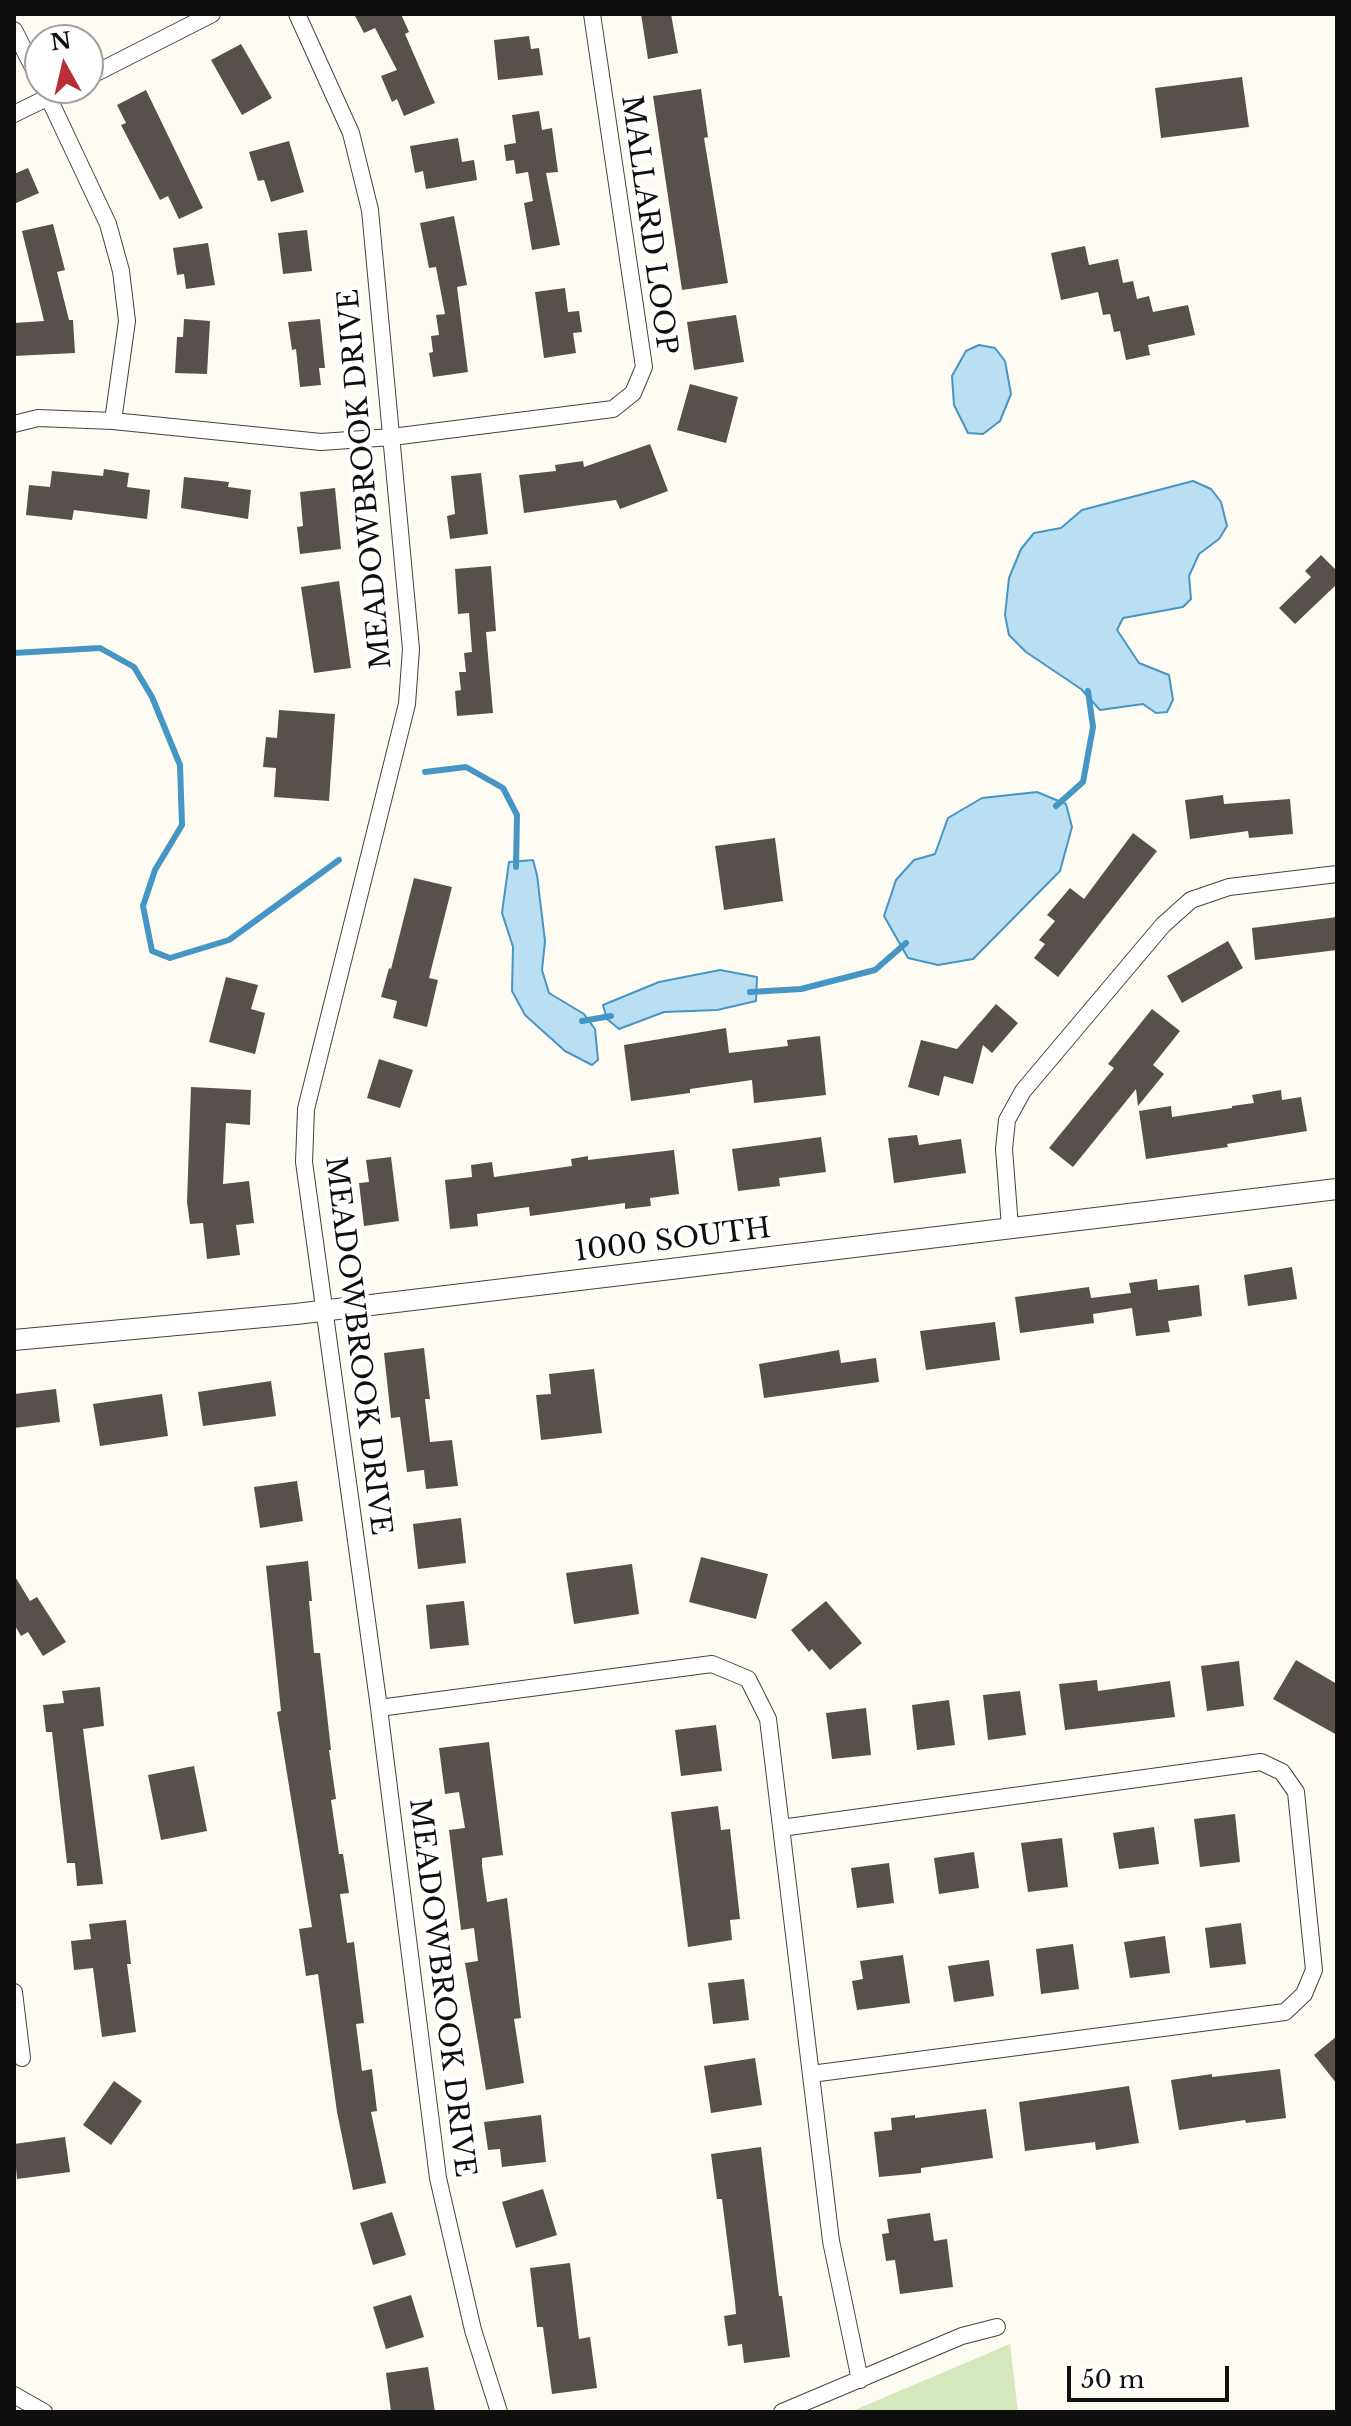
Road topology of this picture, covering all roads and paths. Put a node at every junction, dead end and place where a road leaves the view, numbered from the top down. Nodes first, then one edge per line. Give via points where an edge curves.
1 (212, 14) edge
2 (297, 14) edge
3 (592, 14) edge
4 (14, 30) edge
5 (24, 50) edge
6 (104, 69) edge
7 (51, 104) edge
8 (113, 421) junction
9 (14, 424) edge
10 (392, 437) junction
11 (1337, 874) edge
12 (1337, 1189) edge
13 (1010, 1227) junction
14 (323, 1311) junction
15 (14, 1340) edge
16 (379, 1708) junction
17 (781, 1828) junction
18 (14, 1992) edge
19 (22, 2058) dead end
20 (811, 2074) junction
21 (997, 2327) dead end
22 (860, 2380) junction
23 (14, 2395) edge
24 (44, 2412) edge
25 (499, 2412) edge
26 (782, 2412) edge

1 - 6 street
2 - 10 street, MEADOWBROOK DRIVE via 351,133 370,210
3 - 10 street, MALLARD LOOP via 644,367 633,393 613,409
4 - 5 street
7 - 8 street via 108,224 121,271 127,321
8 - 9 street, MALLARD LOOP via 38,418
8 - 10 street, MALLARD LOOP via 321,442
10 - 14 street, MEADOWBROOK DRIVE via 411,649 407,704 306,1109 304,1162
11 - 13 street via 1229,887 1191,900 1163,925 1023,1091 1007,1120
12 - 13 street, 1000 SOUTH
13 - 14 street, 1000 SOUTH
14 - 15 street, 1000 SOUTH
14 - 16 street, MEADOWBROOK DRIVE
16 - 17 street via 712,1664 748,1679 768,1719
16 - 25 street, MEADOWBROOK DRIVE via 438,2178 473,2330
17 - 20 street
17 - 20 street via 1261,1762 1282,1772 1296,1792 1314,1970 1304,1994 1285,2012
18 - 19 street
20 - 22 street via 831,2241
21 - 22 street via 962,2336
22 - 26 street
23 - 24 street

